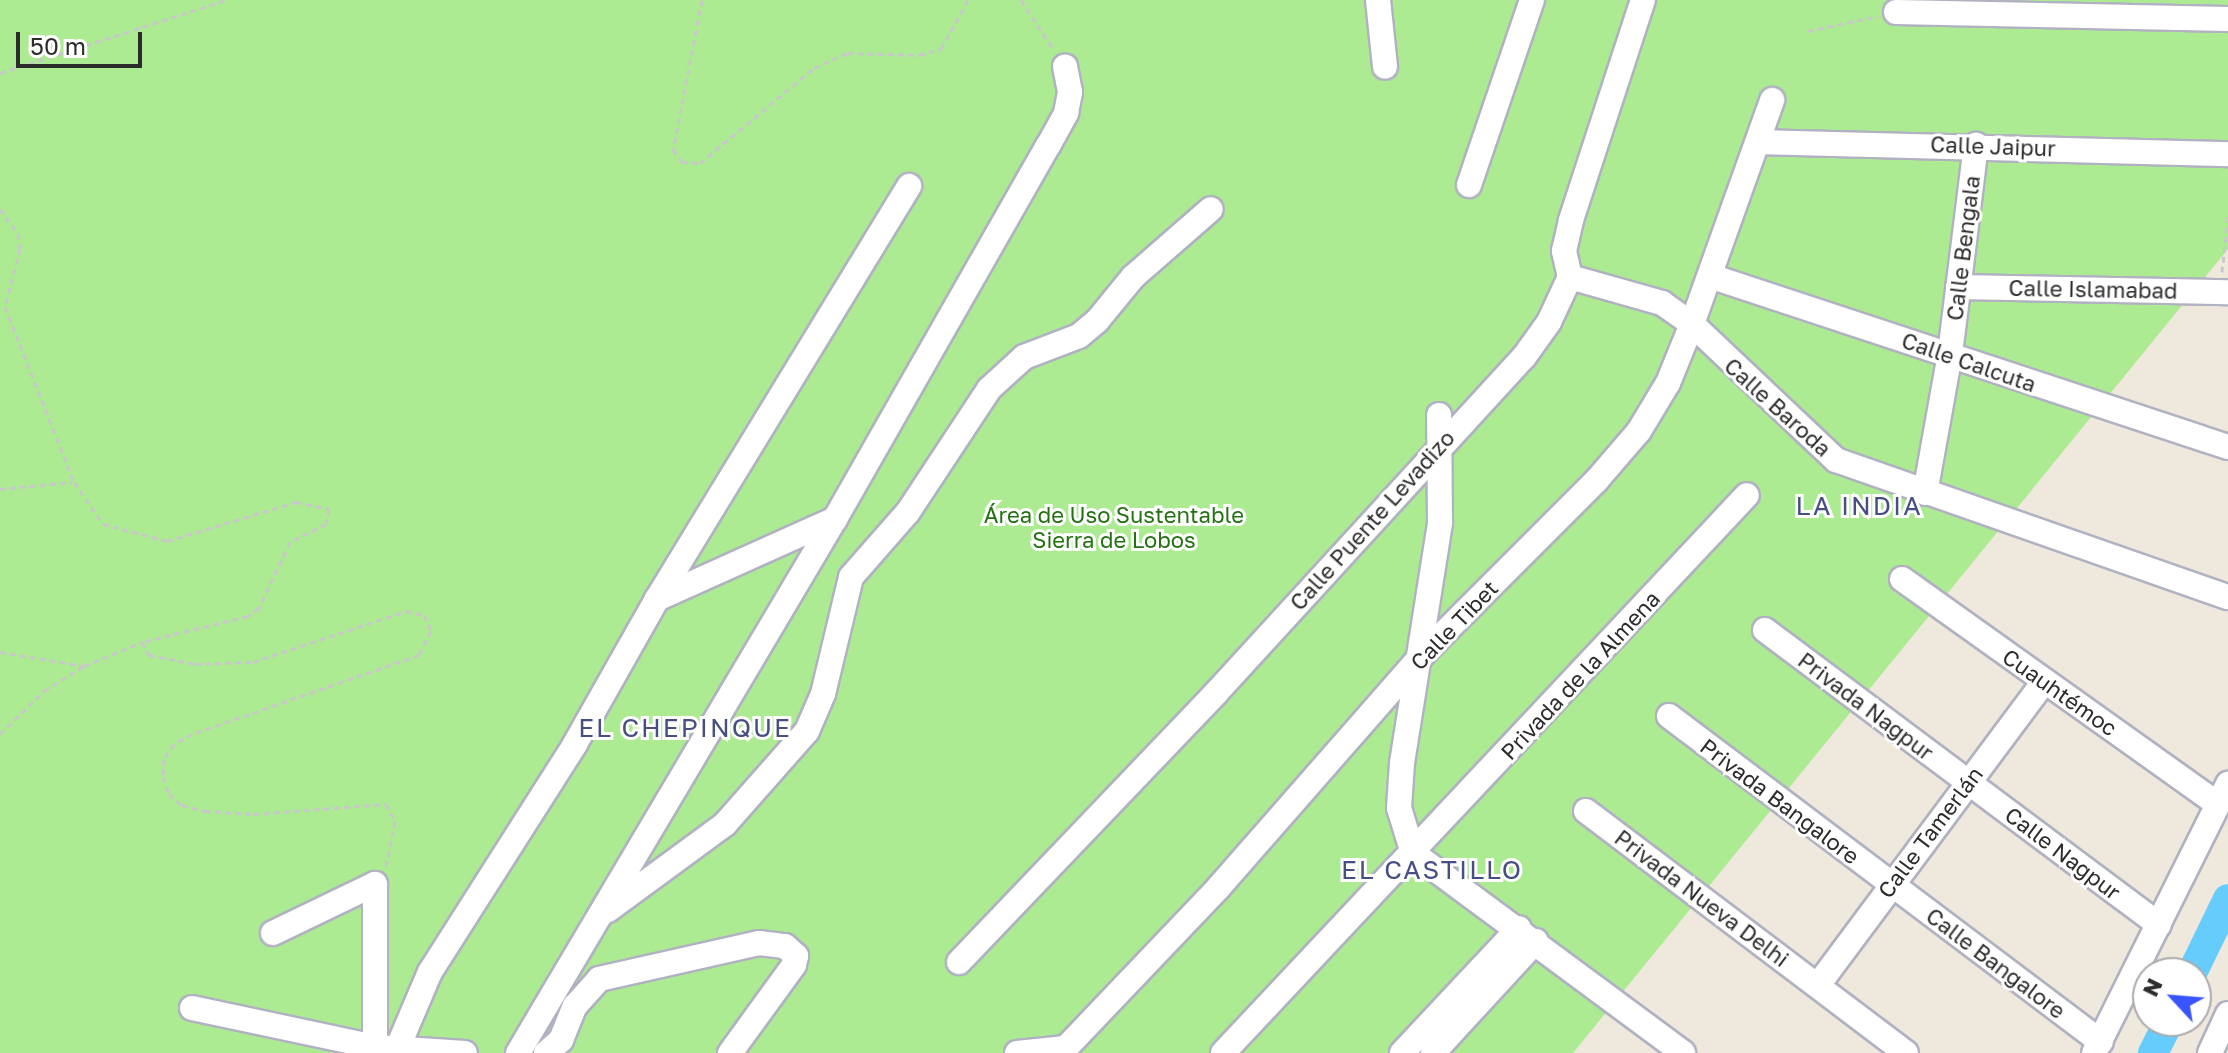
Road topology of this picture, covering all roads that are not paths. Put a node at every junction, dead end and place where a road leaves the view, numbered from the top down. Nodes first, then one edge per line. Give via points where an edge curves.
1 (1378, 0) edge
2 (1532, 0) edge
3 (1643, 0) edge
4 (2179, 9) edge
5 (1896, 12) road end
6 (2228, 19) edge
7 (1065, 66) road end
8 (1385, 67) dead end
9 (1772, 100) dead end
10 (1758, 142) junction
11 (1976, 145) junction
12 (2228, 154) edge
13 (1469, 185) dead end
14 (909, 186) dead end
15 (1211, 209) dead end
16 (1710, 276) junction
17 (1570, 277) junction
18 (1958, 287) junction
19 (2224, 292) edge
20 (1692, 324) junction
21 (1950, 354) junction
22 (1439, 415) dead end
23 (1439, 446) junction
24 (2228, 447) edge
25 (1925, 493) junction
26 (1747, 495) dead end
27 (835, 519) junction
28 (1902, 579) dead end
29 (2228, 597) edge
30 (657, 599) junction
31 (1765, 630) dead end
32 (1422, 655) junction
33 (2045, 681) junction
34 (1669, 716) dead end
35 (1968, 781) junction
36 (2223, 794) edge
37 (1586, 811) dead end
38 (1413, 853) junction
39 (1891, 885) junction
40 (600, 916) junction
41 (2159, 925) junction
42 (273, 933) dead end
43 (1528, 935) junction
44 (959, 962) dead end
45 (1818, 985) junction
46 (192, 1008) dead end
47 (2228, 1014) edge
48 (387, 1047) junction
49 (2097, 1047) edge
50 (1063, 1050) edge
51 (1443, 1050) edge
52 (465, 1053) edge
53 (518, 1053) edge
54 (546, 1053) edge
55 (730, 1053) edge
56 (1017, 1053) edge
57 (1223, 1053) edge
58 (1402, 1053) edge
59 (1683, 1053) edge
60 (1906, 1053) edge
61 (2210, 1053) edge

1 - 8 street
2 - 13 street
3 - 17 street, Calle Puente Levadizo via 1571,220 1564,251
4 - 5 street
4 - 6 street
7 - 27 street via 1070,92 1066,113
9 - 10 street, Calle Tibet
10 - 11 street, Calle Jaipur
10 - 16 street, Calle Tibet
11 - 12 street, Calle Jaipur
11 - 18 street, Calle Bengala
14 - 30 street
15 - 40 street via 1133,277 1079,336 1024,357 989,389 908,512 851,577 823,694 807,731 725,824
16 - 20 street, Calle Tibet
16 - 21 street, Calle Calcuta
17 - 20 street, Calle Baroda via 1662,303
17 - 23 street, Calle Puente Levadizo via 1549,322 1524,357
18 - 19 street, Calle Islamabad
18 - 21 street, Calle Bengala
20 - 25 street, Calle Baroda via 1836,460
20 - 32 street, Calle Tibet via 1668,383 1639,431
21 - 24 street, Calle Calcuta via 2088,405
21 - 25 street, Calle Bengala
22 - 23 street
23 - 32 street via 1440,522
23 - 44 street, Calle Puente Levadizo via 1215,694
25 - 29 street, Calle Baroda
26 - 38 street, Privada de la Almena
27 - 30 street
27 - 40 street
28 - 33 street, Cuauhtémoc
30 - 48 street via 575,744
31 - 35 street, Privada Nagpur
32 - 38 street via 1399,808
32 - 50 street, Calle Tibet via 1219,887
33 - 35 street, Calle Tamerlán
33 - 36 street, Cuauhtémoc
34 - 39 street, Privada Bangalore
35 - 39 street, Calle Tamerlán
35 - 41 street, Calle Nagpur
36 - 41 street
37 - 45 street, Privada Nueva Delhi
38 - 43 street
38 - 57 street, Privada de la Almena
39 - 45 street, Calle Tamerlán
39 - 49 street, Calle Bangalore
40 - 53 street
41 - 49 street
42 - 48 street via 375,884
43 - 51 street
43 - 58 street
43 - 59 street
45 - 60 street, Privada Nueva Delhi
46 - 48 street
47 - 61 street
48 - 52 street
50 - 56 street
54 - 55 street via 561,1040 575,1006 599,979 759,943 785,946 796,956 794,965

